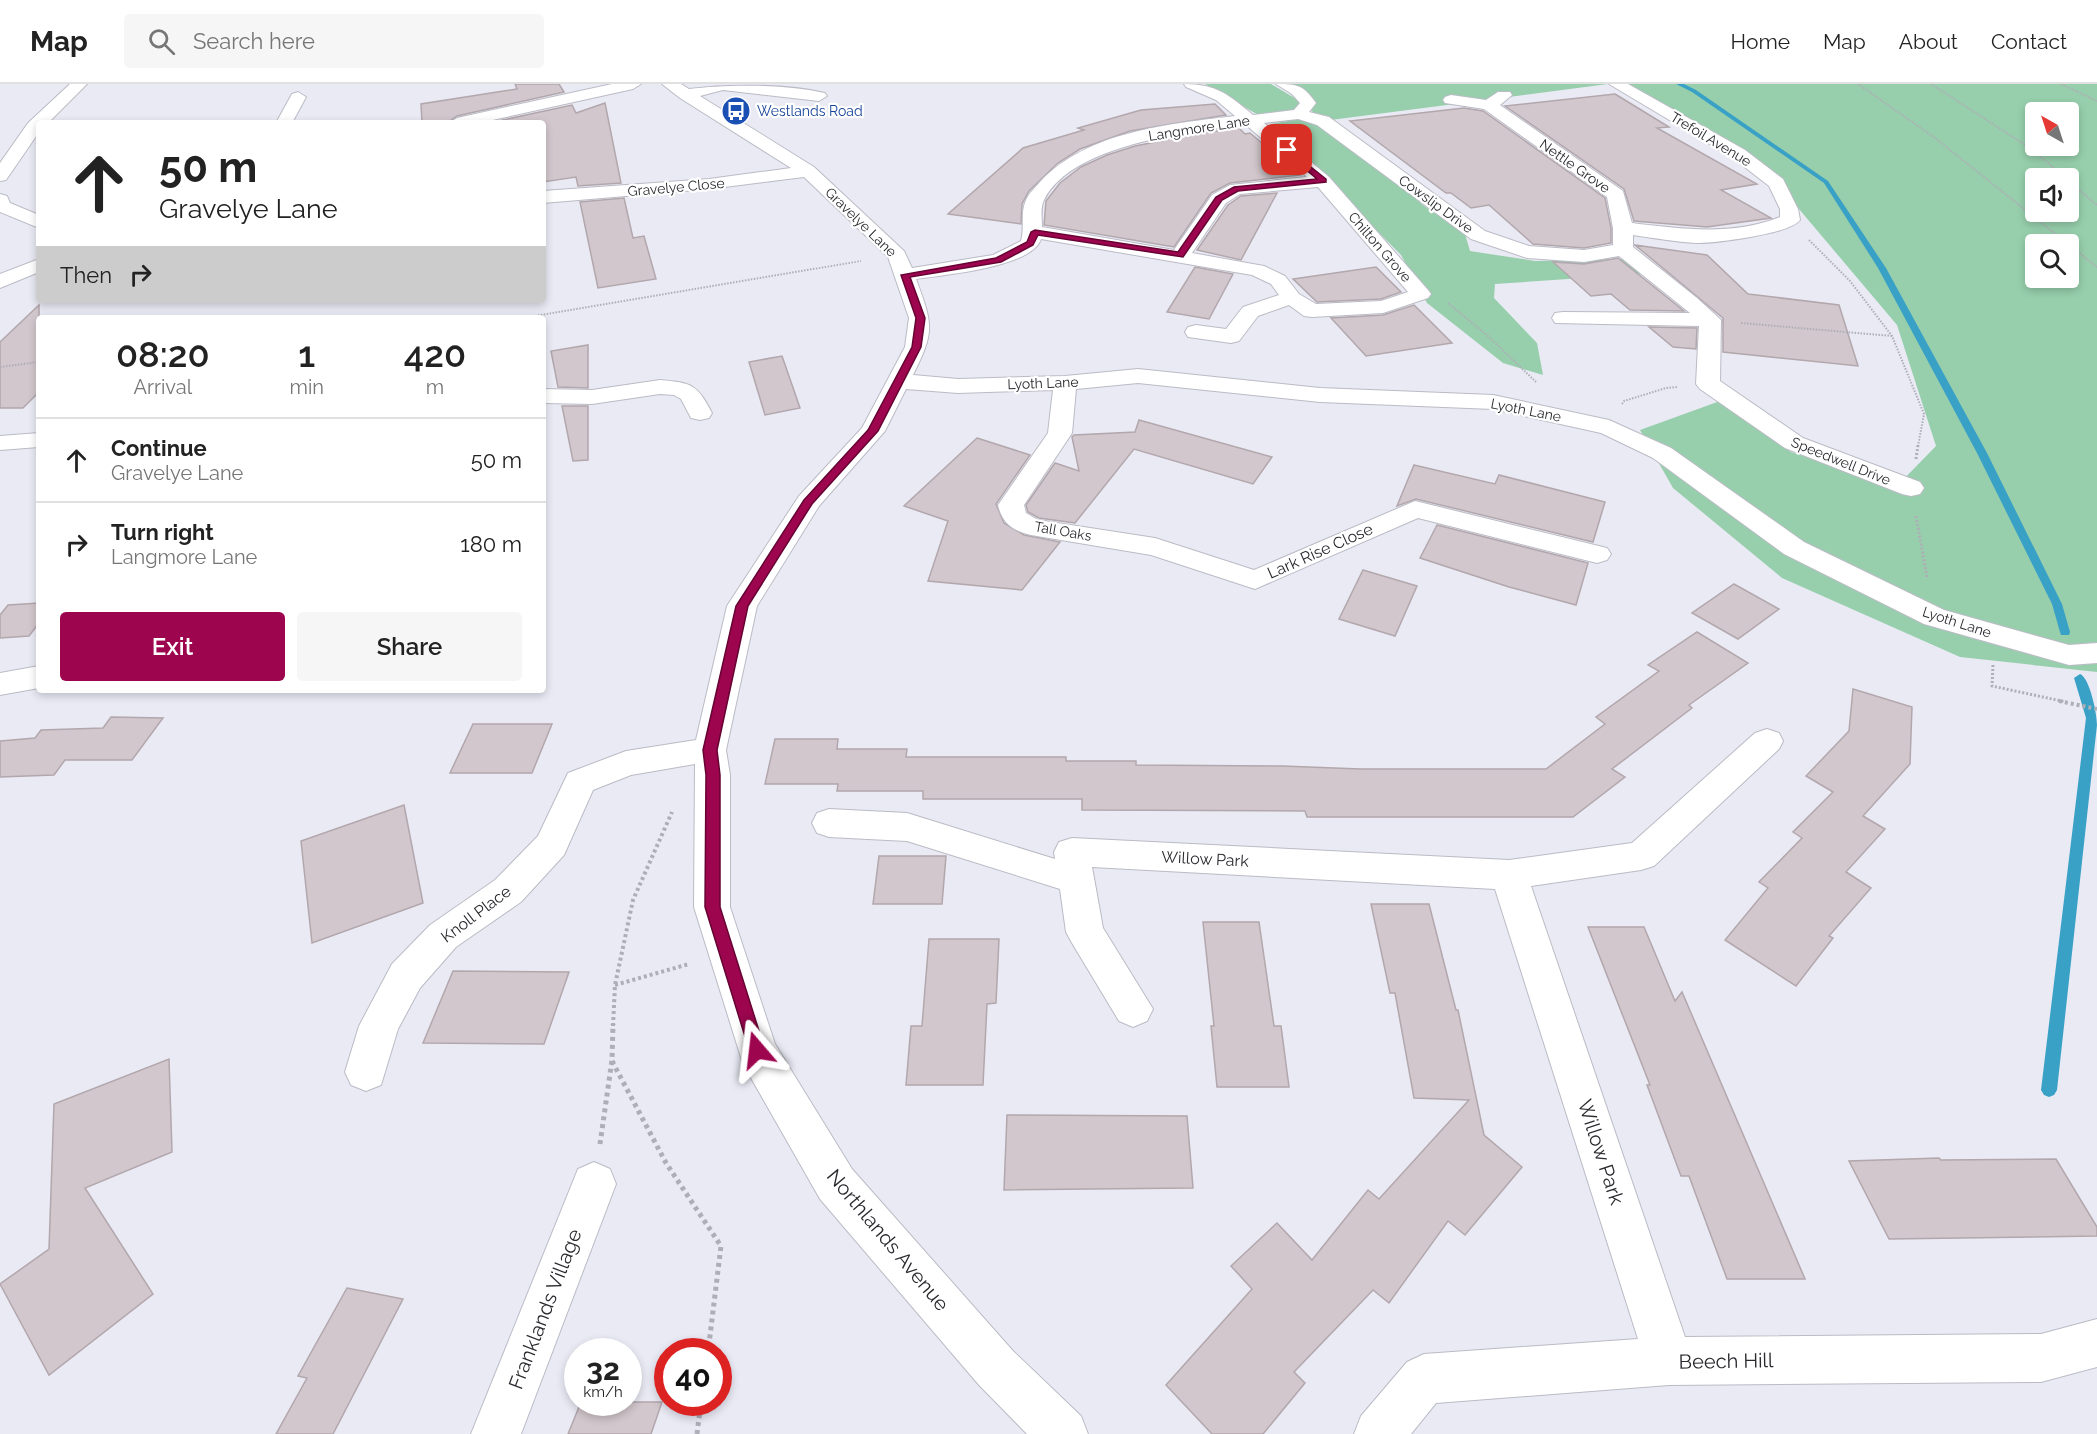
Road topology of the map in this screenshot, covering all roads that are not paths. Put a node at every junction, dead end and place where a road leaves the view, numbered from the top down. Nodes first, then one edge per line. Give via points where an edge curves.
1 (79, 84) edge
2 (633, 84) edge
3 (1192, 84) edge
4 (1284, 84) edge
5 (1617, 84) edge
6 (690, 88) edge
7 (838, 89) dead end
8 (1504, 95) dead end
9 (298, 97) dead end
10 (1451, 100) dead end
11 (1489, 105) junction
12 (1299, 114) junction
13 (41, 120) edge
14 (286, 120) edge
15 (471, 120) edge
16 (1251, 120) junction
17 (36, 125) edge
18 (808, 171) junction
19 (0, 176) edge
20 (1323, 181) junction
21 (546, 197) edge
22 (0, 200) edge
23 (36, 221) edge
24 (1035, 232) junction
25 (1623, 239) junction
26 (1180, 255) junction
27 (36, 266) edge
28 (905, 275) junction
29 (0, 282) edge
30 (1292, 298) junction
31 (1563, 318) dead end
32 (1710, 320) junction
33 (1196, 332) dead end
34 (898, 381) junction
35 (1065, 383) junction
36 (546, 396) edge
37 (700, 413) dead end
38 (36, 440) edge
39 (0, 443) edge
40 (1911, 488) road end
41 (1155, 547) joint
42 (1597, 554) dead end
43 (2097, 653) edge
44 (36, 678) edge
45 (0, 684) edge
46 (1767, 741) dead end
47 (711, 763) junction
48 (829, 823) dead end
49 (1509, 875) junction
50 (1076, 879) junction
51 (1133, 1009) dead end
52 (366, 1072) dead end
53 (594, 1184) road end
54 (2097, 1343) edge
55 (1669, 1361) junction
56 (496, 1434) edge
57 (1063, 1434) edge
58 (1380, 1434) edge

1 - 13 street
2 - 15 street
3 - 16 street, Chilton Grove via 1222,97
4 - 12 street via 1298,91 1308,104
5 - 25 street, Trefoil Avenue via 1739,154 1777,183 1790,220 1770,228 1698,237
6 - 7 street via 723,85 814,98
6 - 18 street, Gravelye Lane
8 - 11 street
9 - 14 street
10 - 11 street, Nettle Grove
11 - 25 street, Nettle Grove via 1616,195
12 - 16 street, Langmore Lane
12 - 25 street, Cowslip Drive via 1323,121 1478,235 1527,252 1584,256
16 - 20 street, Chilton Grove
16 - 24 street, Langmore Lane via 1181,128 1088,155 1064,168 1038,194 1031,207
17 - 19 street
18 - 21 street, Gravelye Close via 699,185
18 - 28 street, Gravelye Lane via 897,255
20 - 26 street via 1236,189 1219,199
20 - 30 street, Chilton Grove via 1421,294 1383,307 1312,311
22 - 23 street via 1,206
24 - 26 street, Chilton Grove
24 - 28 street via 1030,244 998,260
25 - 32 street
26 - 30 street, Chilton Grove via 1257,270 1278,280
27 - 29 street
28 - 34 street, Gravelye Lane via 920,318 916,347
30 - 33 street via 1257,307 1243,318 1238,331 1231,336
31 - 32 street
32 - 40 street, Speedwell Drive via 1707,384 1794,443
34 - 35 street, Lyoth Lane via 958,386
34 - 47 street, Gravelye Lane via 873,431 808,502 742,606
35 - 41 street, Tall Oaks via 1060,433 1011,505 1014,517 1031,527
35 - 43 street, Lyoth Lane via 1138,376 1320,395 1493,402 1609,427 1662,453 1794,548 1934,617 2069,655
36 - 37 street via 592,397 679,388 692,396
38 - 39 street
41 - 42 street, Lark Rise Close via 1255,580 1410,500
44 - 45 street
46 - 49 street, Willow Park via 1641,856
47 - 52 street, Knoll Place via 626,763 580,782 552,845 508,891 443,936 406,976 379,1026
47 - 57 street, Northlands Avenue via 712,907 757,1050 836,1184 996,1368
48 - 50 street via 907,827
49 - 50 street, Willow Park via 1072,852
49 - 55 street, Willow Park
50 - 51 street, Willow Park via 1085,932
53 - 56 street, Franklands Village
54 - 55 street, Beech Hill via 2041,1358
55 - 58 street, Beech Hill via 1424,1379

